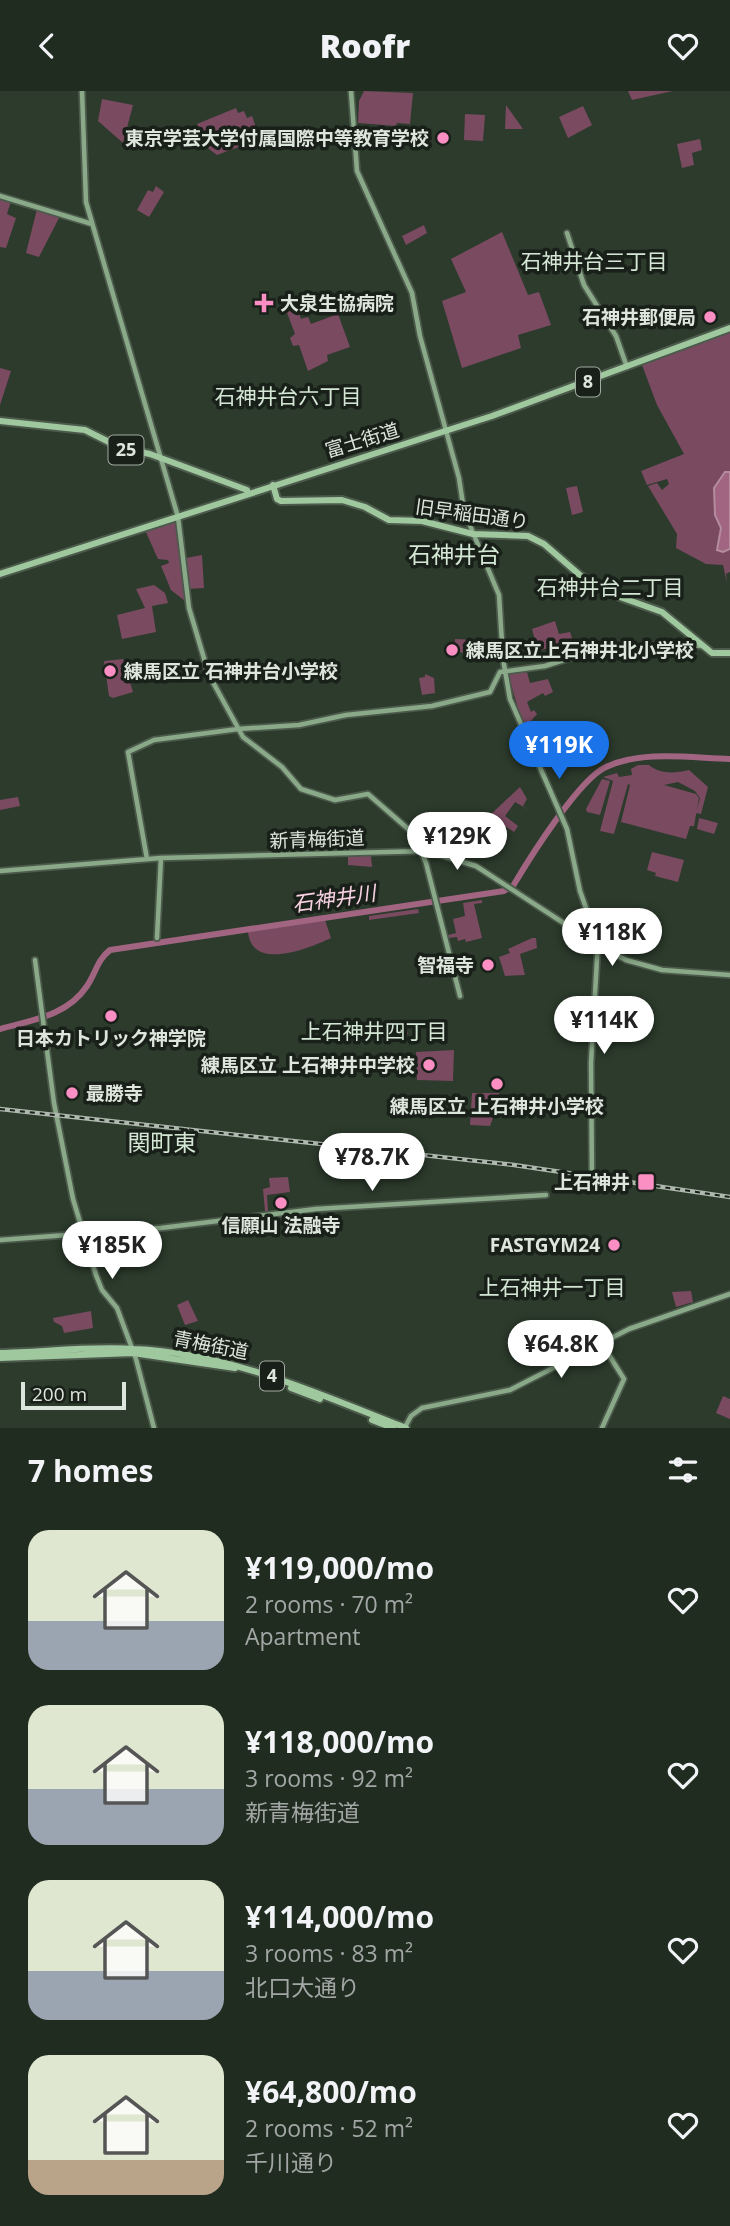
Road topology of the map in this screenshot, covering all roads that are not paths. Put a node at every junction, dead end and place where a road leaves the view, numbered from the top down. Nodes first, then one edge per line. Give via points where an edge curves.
1 (82, 91) edge
2 (351, 91) edge
3 (0, 196) edge
4 (92, 224) junction
5 (566, 233) dead end
6 (730, 328) edge
7 (628, 368) junction
8 (0, 421) edge
9 (444, 431) junction
10 (159, 457) junction
11 (273, 485) junction
12 (248, 493) junction
13 (178, 517) junction
14 (473, 534) junction
15 (0, 574) edge
16 (701, 646) junction
17 (730, 653) edge
18 (505, 671) junction
19 (238, 729) junction
20 (421, 850) junction
21 (147, 859) junction
22 (161, 859) junction
23 (0, 871) edge
24 (157, 938) dead end
25 (599, 946) junction
26 (36, 960) dead end
27 (730, 975) edge
28 (460, 996) dead end
29 (595, 1189) dead end
30 (546, 1195) dead end
31 (83, 1233) junction
32 (0, 1240) edge
33 (730, 1294) edge
34 (602, 1343) junction
35 (132, 1351) junction
36 (0, 1356) edge
37 (154, 1428) edge
38 (394, 1428) edge
39 (405, 1428) edge
40 (602, 1428) edge

1 - 4 street via 86,202
2 - 9 street via 357,171 412,293
3 - 4 street
4 - 10 street
5 - 7 street via 584,285 615,334
6 - 7 main road, 富士街道 / 8
7 - 9 main road, 富士街道 / 8
8 - 10 main road, 25 via 82,429 121,448
9 - 11 main road, 富士街道 / 8
9 - 14 street
10 - 12 main road, 25
10 - 13 street
11 - 12 main road, 富士街道 / 8
11 - 14 main road, 旧早稲田通り via 281,501 342,501 389,520 422,520
12 - 13 main road, 富士街道 / 8
13 - 15 main road, 富士街道 / 8
13 - 19 street via 193,629 209,675
14 - 16 main road, 旧早稲田通り via 523,535 536,540 581,576 662,612
14 - 18 street via 499,595
16 - 17 main road, 旧早稲田通り via 716,654
16 - 18 street via 602,648 545,666
18 - 19 street via 498,674 490,692 432,706
18 - 25 street via 513,707 572,844 580,891
19 - 20 street via 247,743 309,793 335,800 372,796 414,834
19 - 21 street via 154,740 128,752
20 - 22 street, 新青梅街道
20 - 25 street, 新青梅街道 via 458,858 498,879
20 - 28 street
21 - 22 street, 新青梅街道
21 - 23 street, 新青梅街道
22 - 24 street
25 - 27 street, 新青梅街道 via 646,967
25 - 29 street via 591,1056
26 - 31 street via 54,1103
30 - 31 street via 309,1210
31 - 32 street
31 - 35 street via 98,1281 117,1308
33 - 34 street
34 - 39 street via 510,1389 422,1408
34 - 40 street via 624,1379
35 - 36 main road, 青梅街道 / 4
35 - 37 street
35 - 38 main road, 青梅街道 / 4 via 244,1371
35 - 39 main road, 青梅街道 / 4 via 242,1366

